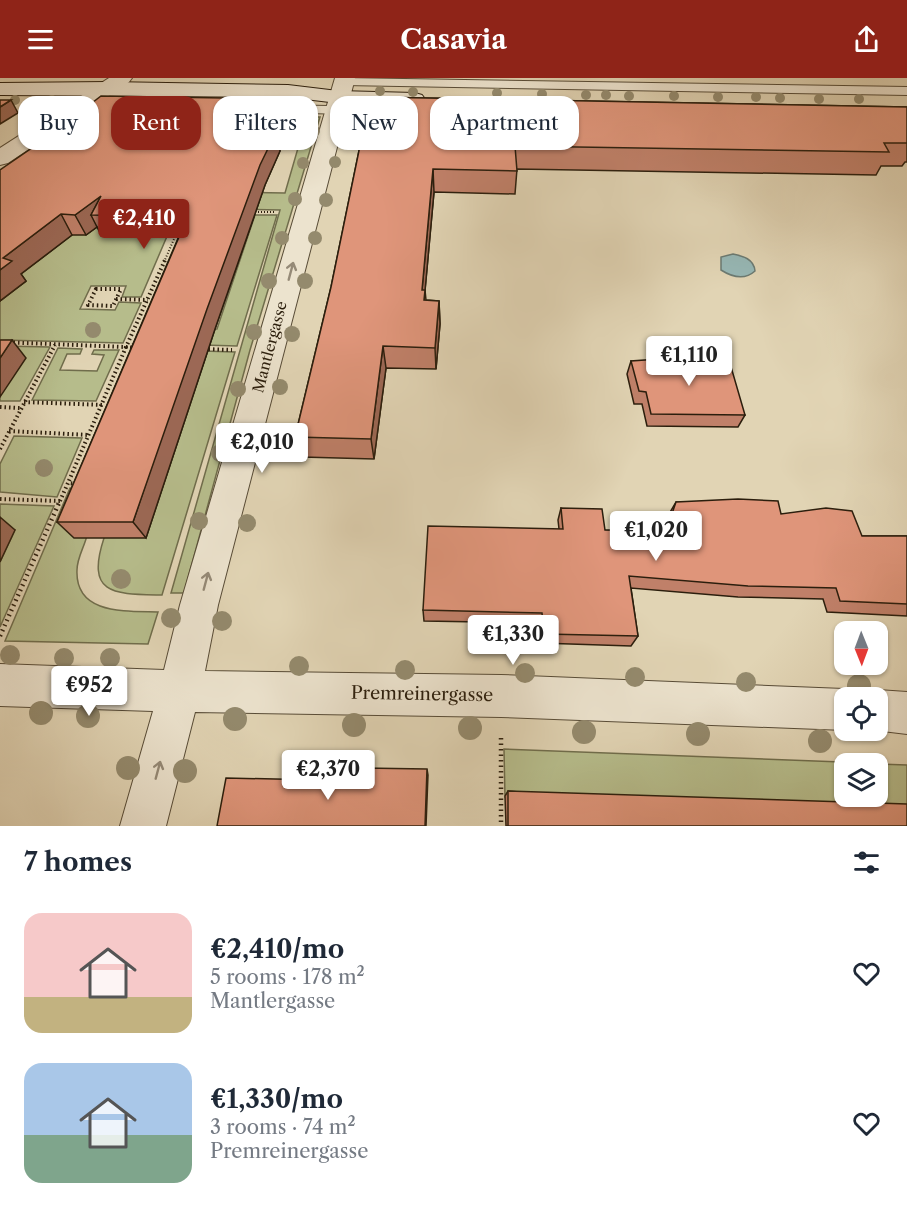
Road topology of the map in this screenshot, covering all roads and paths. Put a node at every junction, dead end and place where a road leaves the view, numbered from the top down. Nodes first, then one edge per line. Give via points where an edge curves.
1 (0, 81) edge
2 (0, 89) edge
3 (907, 91) edge
4 (340, 92) edge
5 (105, 93) edge
6 (318, 96) edge
7 (356, 96) edge
8 (907, 108) edge
9 (0, 158) edge
10 (246, 212) edge
11 (282, 212) dead end
12 (180, 224) edge
13 (174, 240) junction
14 (184, 240) edge
15 (116, 299) junction
16 (148, 300) junction
17 (0, 342) edge
18 (55, 345) junction
19 (126, 347) junction
20 (138, 348) edge
21 (194, 349) edge
22 (240, 350) dead end
23 (24, 402) junction
24 (102, 405) junction
25 (111, 405) edge
26 (0, 406) edge
27 (20, 408) junction
28 (9, 431) junction
29 (89, 435) junction
30 (0, 448) edge
31 (68, 483) junction
32 (85, 484) edge
33 (0, 499) edge
34 (60, 501) junction
35 (0, 636) edge
36 (0, 685) edge
37 (180, 691) junction
38 (501, 696) junction
39 (834, 710) edge
40 (888, 712) edge
41 (907, 713) edge
42 (143, 826) edge
43 (501, 826) edge

1 - 5 street
2 - 5 street
3 - 4 lane
4 - 5 street
4 - 6 lane
4 - 7 lane
4 - 8 street
37 -> 4 street, Mantlergasse via 200,604
5 - 9 street
10 - 11 path
12 - 13 path
13 - 14 path
13 - 16 path
15 - 15 path via 113,306 88,305 96,289 121,289
15 - 16 path
16 - 19 path
17 - 18 path
18 - 19 path
18 - 23 path
19 - 20 path
19 - 24 path
21 - 22 path
23 - 24 path
23 - 27 path
24 - 25 path
24 - 29 path
26 - 27 path
27 - 28 path
28 - 29 path
28 - 30 path
29 - 31 path
31 - 32 path
31 - 34 path
33 - 34 path
34 - 35 path
36 - 37 street, Premreinergasse
37 - 38 street, Premreinergasse
42 -> 37 street, Mantlergasse
38 - 39 street, Premreinergasse
38 - 43 path
40 - 41 street

